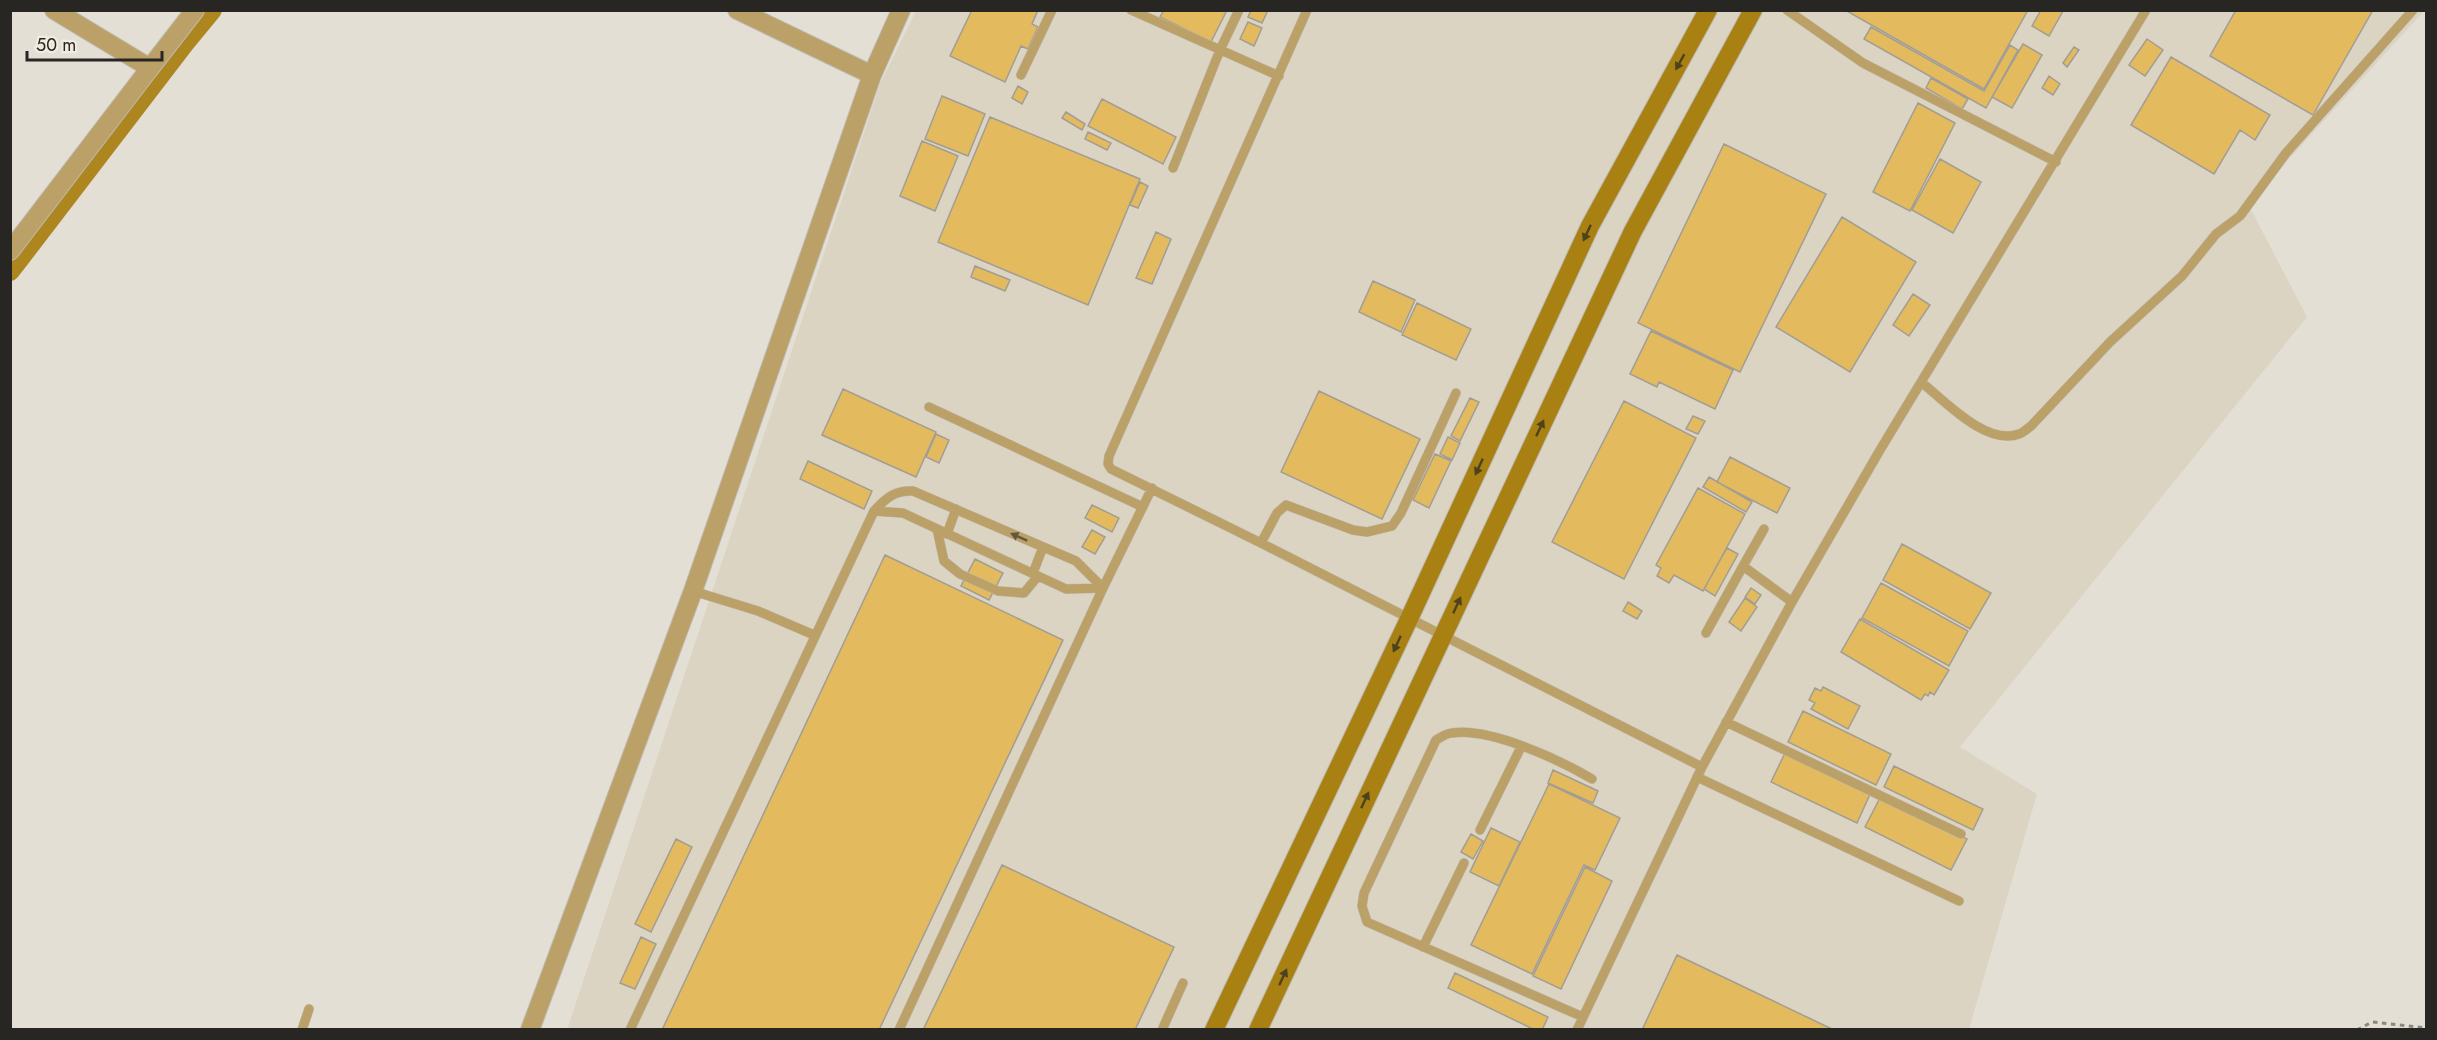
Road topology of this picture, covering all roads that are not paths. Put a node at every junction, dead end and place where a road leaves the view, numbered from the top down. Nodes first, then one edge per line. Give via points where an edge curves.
1 (54, 10) edge
2 (195, 10) edge
3 (736, 10) edge
4 (901, 10) edge
5 (1052, 10) edge
6 (1131, 10) edge
7 (1239, 10) edge
8 (1307, 10) edge
9 (1708, 10) edge
10 (1753, 10) edge
11 (1787, 10) edge
12 (2146, 10) edge
13 (2413, 10) edge
14 (1142, 13) edge
15 (760, 16) edge
16 (1221, 50) junction
17 (150, 68) junction
18 (872, 75) junction
19 (1021, 75) dead end
20 (1278, 76) junction
21 (2056, 162) junction
22 (1173, 168) dead end
23 (10, 251) edge
24 (1922, 382) junction
25 (1456, 393) dead end
26 (929, 406) dead end
27 (1152, 488) junction
28 (1143, 507) junction
29 (956, 509) junction
30 (874, 511) junction
31 (937, 529) junction
32 (1764, 529) dead end
33 (947, 534) junction
34 (1262, 543) junction
35 (1043, 547) junction
36 (1743, 566) junction
37 (1035, 575) junction
38 (1103, 588) junction
39 (699, 592) junction
40 (1792, 602) junction
41 (1409, 619) junction
42 (1706, 633) dead end
43 (814, 635) junction
44 (1443, 635) junction
45 (1726, 722) junction
46 (1521, 747) junction
47 (1702, 767) junction
48 (1697, 777) junction
49 (1592, 779) dead end
50 (1480, 830) dead end
51 (1961, 834) dead end
52 (1464, 863) dead end
53 (1959, 901) dead end
54 (1423, 946) junction
55 (1183, 983) dead end
56 (309, 1009) dead end
57 (1583, 1017) junction
58 (302, 1029) edge
59 (530, 1029) edge
60 (630, 1029) edge
61 (899, 1029) edge
62 (1162, 1029) edge
63 (1214, 1029) edge
64 (1258, 1029) edge
65 (1577, 1029) edge

1 - 17 street
2 - 17 street
3 - 15 street
4 - 18 street
5 - 19 lane
6 - 14 lane
7 - 16 lane
8 - 20 lane
9 -> 41 street via 1590,226
44 -> 10 street via 1633,231
11 - 21 lane via 1863,63
12 - 21 lane
13 - 24 lane via 2286,153 2240,216 2211,239 2182,276 2110,342 2031,426 2019,434 1987,432
14 - 16 lane
15 - 18 street
16 - 20 lane
16 - 22 lane
17 - 23 street
18 - 39 street
20 - 27 lane via 1109,456 1112,469
21 - 24 lane
24 - 40 lane
25 - 34 lane via 1392,526 1367,532 1353,530 1286,505 1277,513
26 - 28 lane
27 - 28 lane
27 - 34 lane
28 - 38 lane
29 - 30 lane via 901,490 887,497
29 - 33 lane
35 -> 29 lane
30 - 31 lane via 903,513
30 - 43 lane
31 - 33 lane
31 - 37 lane via 944,561 960,574 998,591 1024,593
32 - 36 lane
33 - 37 lane
34 - 41 lane
35 - 37 lane
35 - 38 lane via 1076,561
36 - 40 lane
36 - 42 lane
37 - 38 lane via 1066,589
38 - 61 lane
39 - 43 lane
39 - 59 street
40 - 45 lane
41 - 44 lane
41 -> 63 street
43 - 60 lane
44 - 47 lane
64 -> 44 street
45 - 47 lane
45 - 51 lane
46 - 49 lane
46 - 50 lane
46 - 54 lane via 1476,733 1451,733 1436,740 1364,893 1362,906 1367,922
47 - 48 lane
48 - 53 lane
48 - 57 lane
52 - 54 lane
54 - 57 lane
55 - 62 lane
56 - 58 lane
57 - 65 lane

